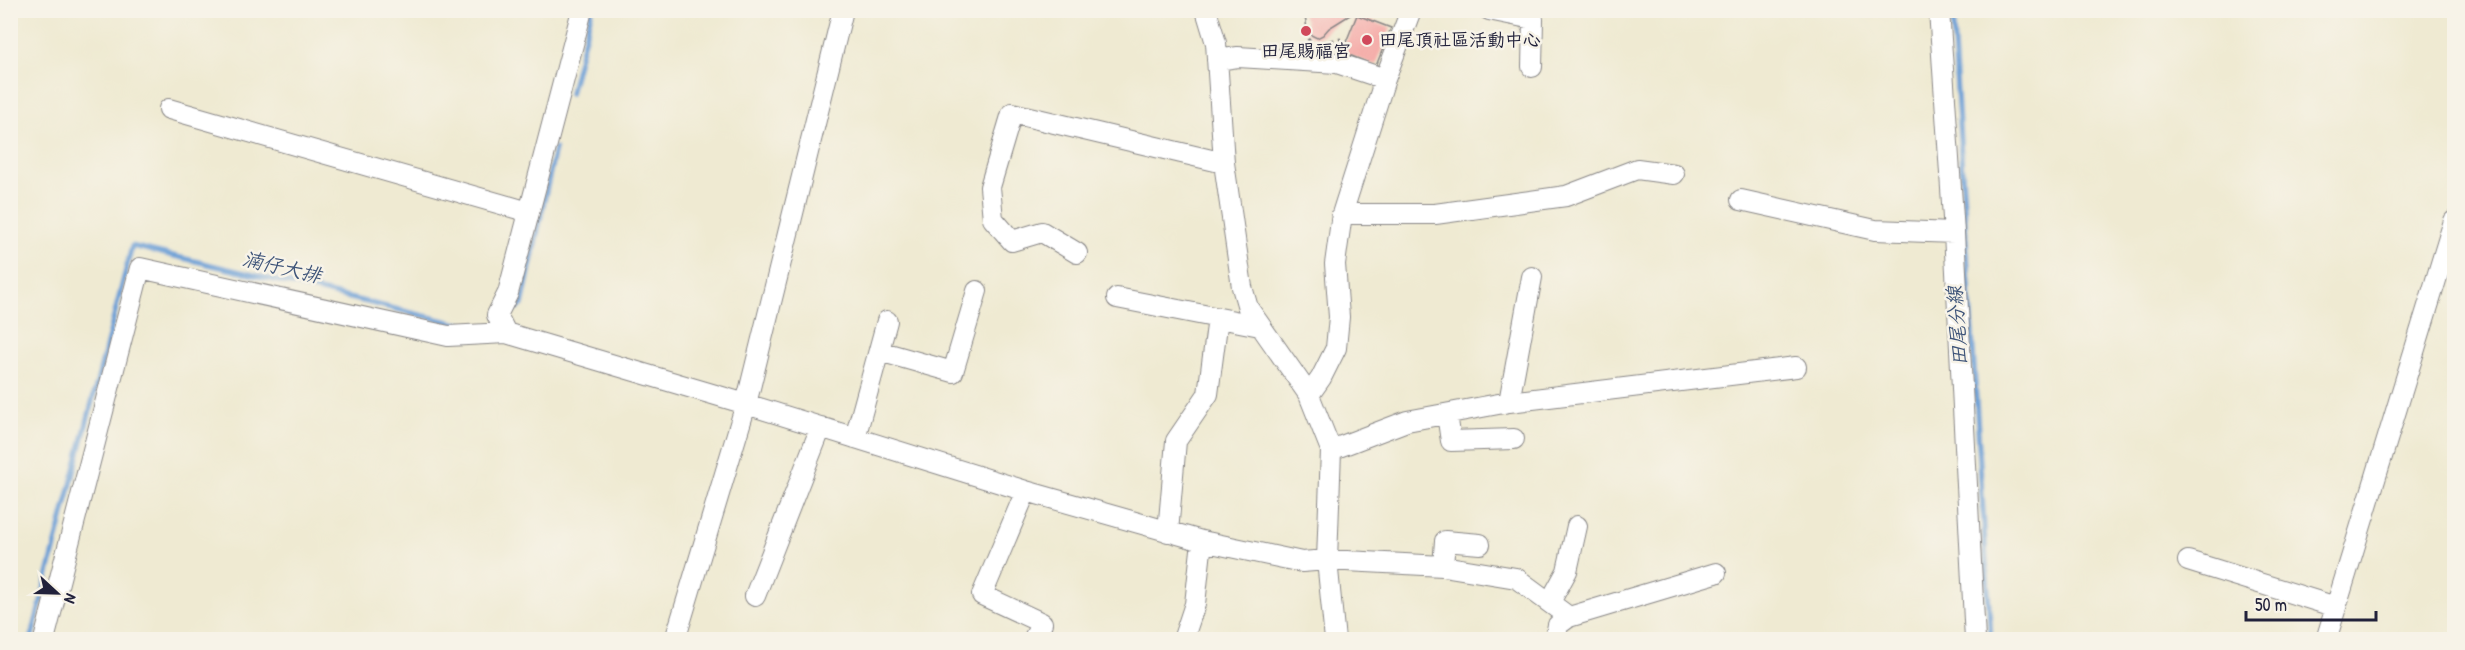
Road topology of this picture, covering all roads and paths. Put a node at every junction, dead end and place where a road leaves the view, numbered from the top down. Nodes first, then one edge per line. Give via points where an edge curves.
1 (582, 10) edge
2 (843, 10) edge
3 (1206, 10) edge
4 (1417, 10) edge
5 (1489, 10) edge
6 (1939, 10) edge
7 (1411, 11) edge
8 (1303, 31) dead end
9 (1341, 39) dead end
10 (1220, 47) junction
11 (1532, 67) dead end
12 (1385, 79) junction
13 (169, 110) dead end
14 (1224, 163) junction
15 (1674, 174) dead end
16 (1741, 200) dead end
17 (529, 212) junction
18 (1342, 214) junction
19 (2454, 221) edge
20 (1954, 233) junction
21 (1077, 253) dead end
22 (1532, 278) dead end
23 (977, 291) dead end
24 (1117, 298) dead end
25 (1218, 318) junction
26 (887, 321) dead end
27 (1260, 326) junction
28 (506, 333) junction
29 (879, 351) junction
30 (1796, 367) dead end
31 (1310, 395) junction
32 (1509, 402) junction
33 (746, 404) junction
34 (1447, 414) junction
35 (821, 427) junction
36 (855, 438) junction
37 (1514, 439) dead end
38 (1331, 450) junction
39 (1026, 491) junction
40 (1576, 526) dead end
41 (1168, 531) junction
42 (1202, 541) junction
43 (1480, 544) dead end
44 (1327, 560) junction
45 (2188, 561) dead end
46 (1443, 566) junction
47 (1716, 573) dead end
48 (755, 596) dead end
49 (1550, 602) junction
50 (2336, 607) junction
51 (1569, 617) junction
52 (44, 639) edge
53 (675, 639) edge
54 (1033, 639) edge
55 (1183, 639) edge
56 (1335, 639) edge
57 (1555, 639) edge
58 (1976, 639) edge
59 (2326, 639) edge

1 - 17 street
2 - 33 street
3 - 10 street
4 - 7 street
5 - 11 street via 1533,19
6 - 20 street
7 - 12 street
8 - 9 path via 1311,44
10 - 12 street via 1238,57 1337,63
10 - 14 street
12 - 18 street
13 - 17 street
14 - 21 street via 1012,113 990,188 993,219 1012,241 1042,232
14 - 27 street via 1242,287 1248,308
15 - 18 street via 1637,169 1566,196 1435,214
16 - 20 street via 1875,230
17 - 28 street via 508,293 497,315
18 - 31 street via 1335,264 1339,317 1336,348
19 - 50 street
20 - 58 street
22 - 32 street
23 - 29 street via 953,372
24 - 25 street
25 - 27 street
25 - 41 street via 1208,394 1176,441
26 - 29 street
27 - 31 street
28 - 33 street
28 - 52 street via 448,336 140,268
29 - 36 street
30 - 32 street
31 - 38 street
32 - 34 street
33 - 35 street
33 - 53 street
34 - 37 street via 1451,441
34 - 38 street via 1407,421
35 - 36 street
35 - 48 street
36 - 39 street
38 - 44 street
39 - 41 street
39 - 54 street via 982,595 1042,623
40 - 49 street via 1567,571
41 - 42 street
42 - 44 street via 1302,562
42 - 55 street via 1195,604
43 - 46 street via 1445,541
44 - 46 street
44 - 56 street
45 - 50 street
46 - 49 street via 1516,578
47 - 51 street
49 - 51 street
50 - 59 street
51 - 57 street via 1558,625

